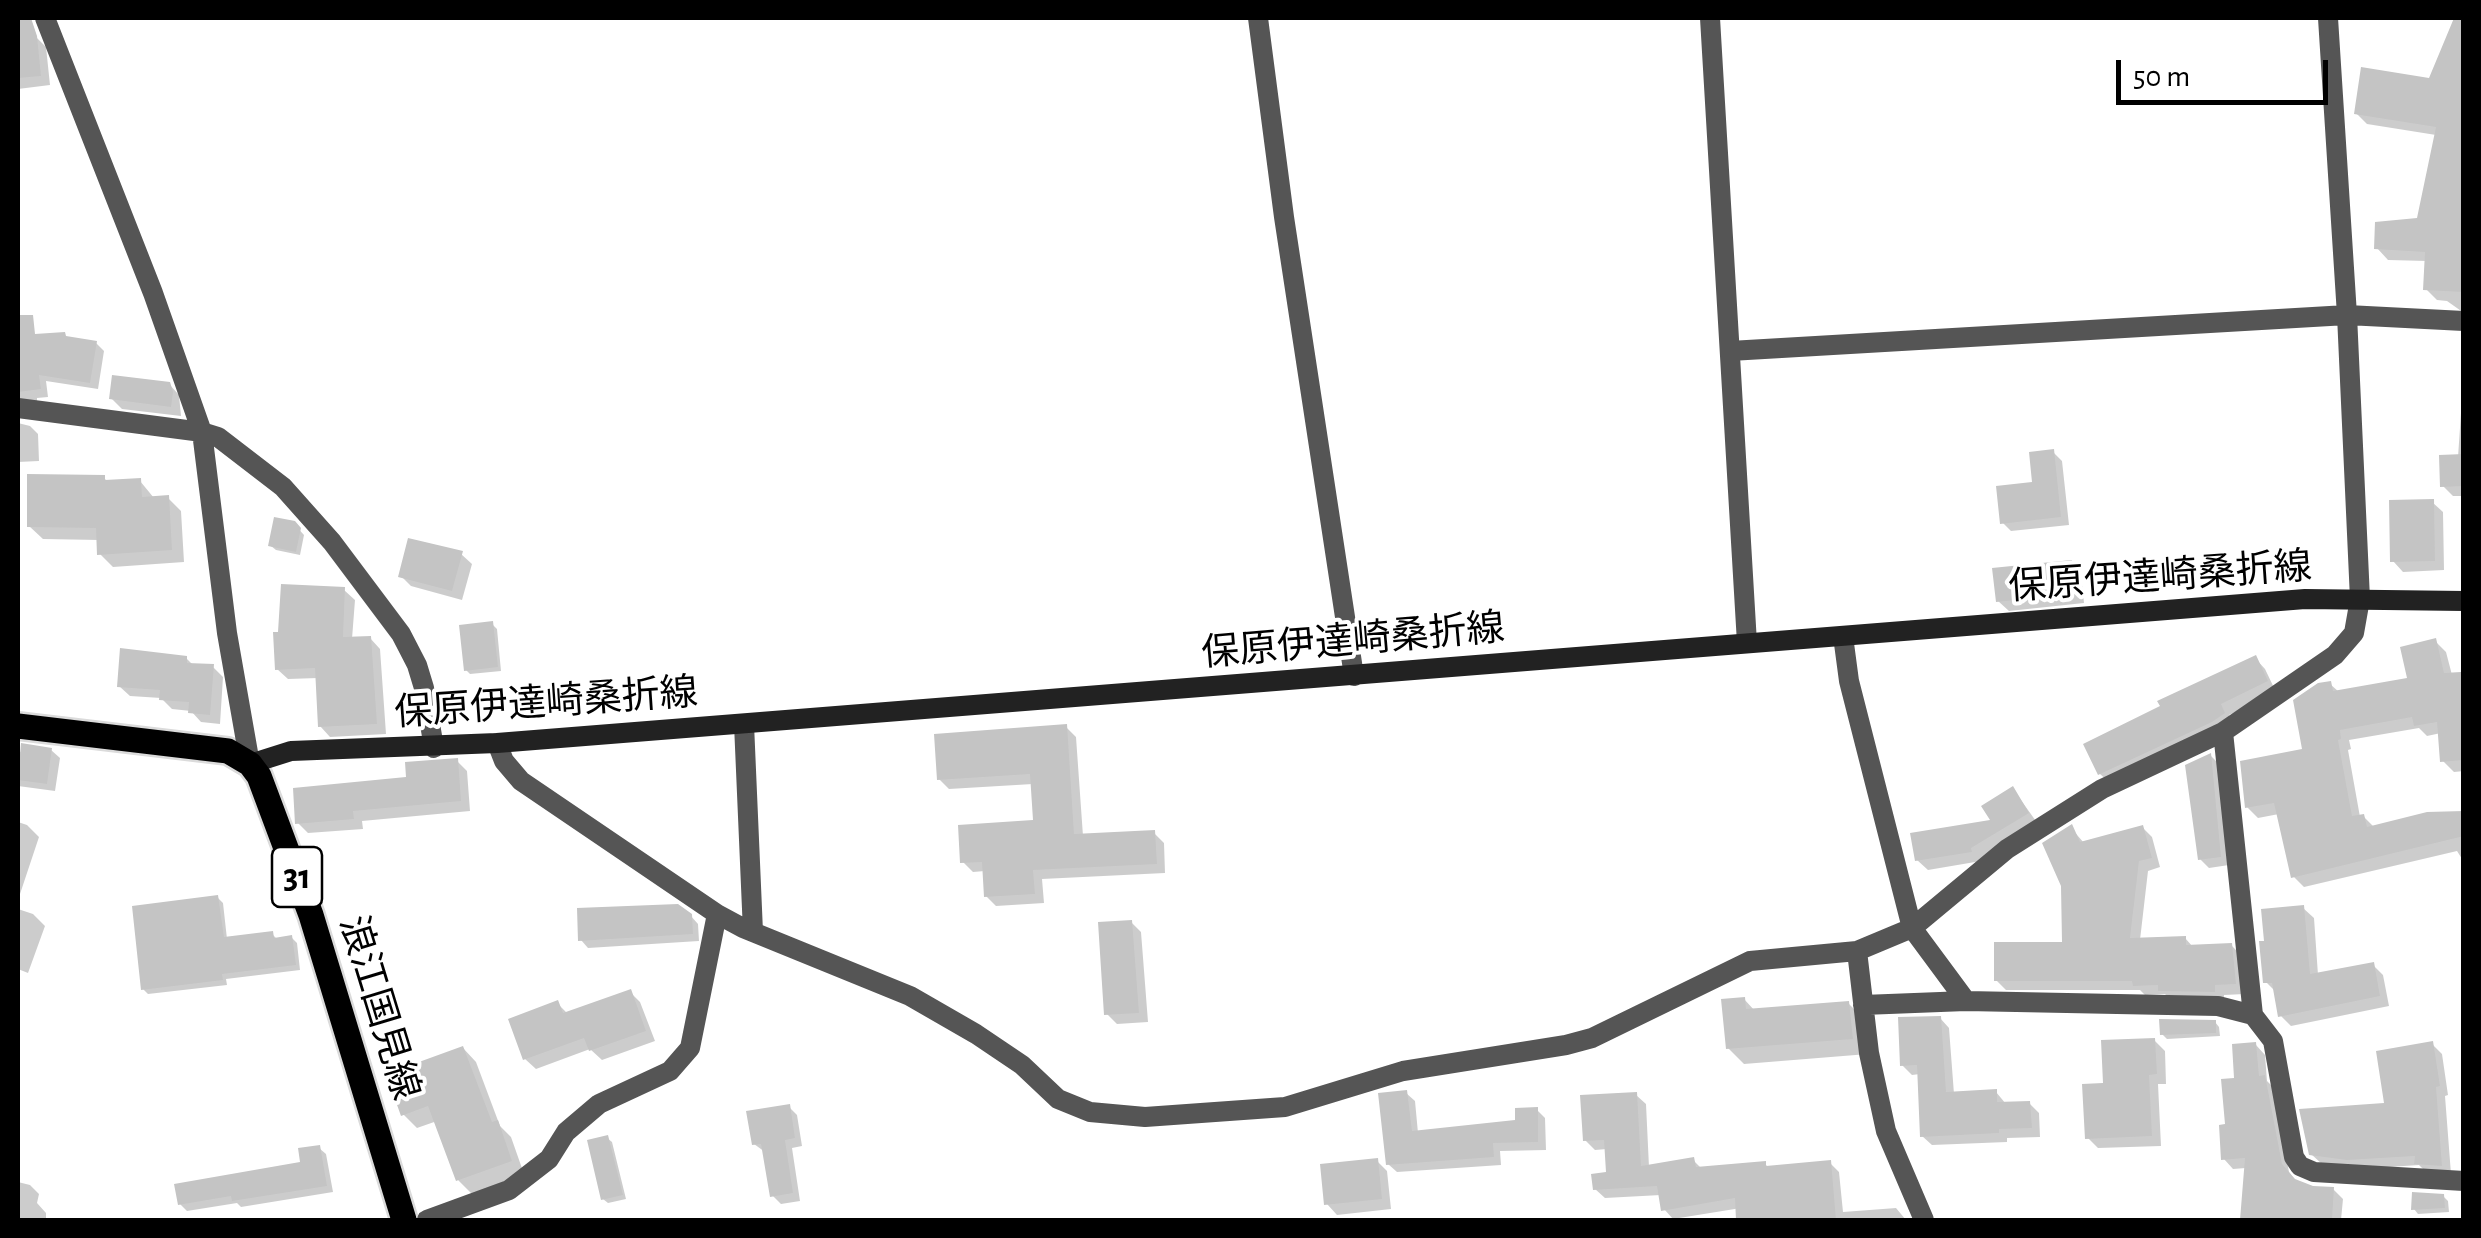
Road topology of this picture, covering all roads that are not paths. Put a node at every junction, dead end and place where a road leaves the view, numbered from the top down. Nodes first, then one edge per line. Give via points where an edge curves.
1 (46, 18) edge
2 (1258, 18) edge
3 (1710, 18) edge
4 (2328, 18) edge
5 (2348, 315) junction
6 (2464, 321) edge
7 (1730, 351) junction
8 (18, 408) edge
9 (202, 432) junction
10 (2360, 598) junction
11 (2464, 601) edge
12 (1843, 636) junction
13 (1747, 643) junction
14 (1354, 676) junction
15 (744, 724) junction
16 (18, 726) edge
17 (2224, 732) junction
18 (496, 743) junction
19 (434, 748) junction
20 (250, 764) junction
21 (717, 914) junction
22 (1912, 928) junction
23 (753, 932) junction
24 (1857, 951) junction
25 (1966, 1001) junction
26 (1863, 1005) junction
27 (2253, 1015) junction
28 (2464, 1181) edge
29 (404, 1220) edge
30 (427, 1220) edge
31 (1924, 1220) edge

1 - 9 street
2 - 14 street
3 - 7 street
4 - 5 street
5 - 6 street
5 - 7 street
5 - 10 street
7 - 13 street
8 - 9 street
9 - 19 street via 284,487 365,584 417,665
9 - 20 street
10 - 11 main road, 保原伊達崎桑折線
10 - 12 main road, 保原伊達崎桑折線
10 - 17 street via 2350,641
12 - 13 main road, 保原伊達崎桑折線
12 - 22 street
13 - 14 main road, 保原伊達崎桑折線
14 - 15 main road, 保原伊達崎桑折線
15 - 18 main road, 保原伊達崎桑折線
15 - 23 street
16 - 20 main road via 228,751
17 - 22 street via 2102,789 2007,849
17 - 27 street
18 - 19 main road, 保原伊達崎桑折線
18 - 21 street via 521,780
19 - 20 main road, 保原伊達崎桑折線 via 291,751
20 - 29 main road, 浪江国見線 / 31 via 311,914
21 - 23 street
21 - 30 street via 690,1048 670,1070 598,1104 566,1132 549,1159 509,1190
22 - 24 street
22 - 25 street
23 - 24 street via 910,996 1022,1065 1068,1104 1144,1116 1285,1108 1403,1072 1566,1046 1614,1030 1750,961
24 - 26 street
25 - 26 street
25 - 27 street via 2218,1006
26 - 31 street via 1886,1131
27 - 28 street via 2273,1040 2300,1166

